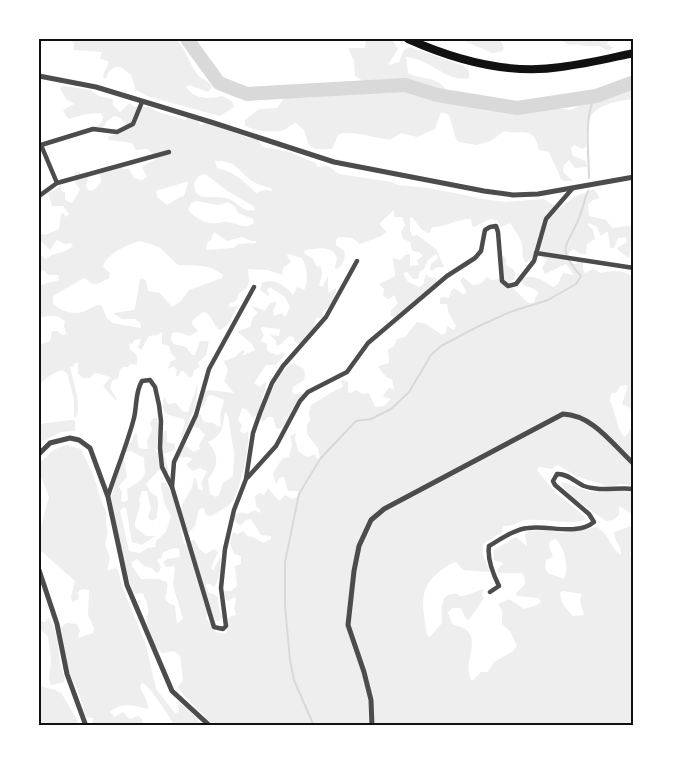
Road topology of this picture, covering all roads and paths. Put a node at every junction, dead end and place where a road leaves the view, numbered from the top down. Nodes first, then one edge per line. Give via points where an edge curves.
1 (408, 39) edge
2 (634, 53) edge
3 (39, 76) edge
4 (142, 102) junction
5 (40, 145) edge
6 (169, 153) dead end
7 (634, 177) edge
8 (57, 183) junction
9 (572, 189) junction
10 (39, 196) edge
11 (536, 253) junction
12 (357, 261) dead end
13 (634, 268) edge
14 (254, 287) dead end
15 (39, 454) edge
16 (634, 464) edge
17 (246, 479) junction
18 (172, 487) junction
19 (634, 489) edge
20 (108, 497) junction
21 (39, 570) edge
22 (490, 592) dead end
23 (86, 726) edge
24 (210, 726) edge
25 (372, 726) edge

1 - 2 highway via 474,62 508,68 561,68
3 - 4 street via 96,87
4 - 5 street via 134,124 117,132 93,129
4 - 9 street via 334,162 513,195
5 - 8 street
6 - 8 street
7 - 9 street
8 - 10 street
9 - 11 street via 546,219
11 - 13 street
11 - 17 street via 520,281 504,285 496,226 485,230 481,251 475,258 447,276 368,343 347,372 308,392 276,446
12 - 17 street via 326,318 272,382 253,433
14 - 18 street via 209,369 196,415 174,462
15 - 20 street via 50,443 79,440 90,448
16 - 25 street via 592,424 576,414 563,414 384,509 371,520 359,546 348,625 364,672
17 - 18 street via 225,549 220,588 226,626 221,629 214,627
18 - 20 street via 162,467 162,422 157,393 152,382 146,380 139,385 132,424
19 - 22 street via 594,489 557,474 555,485 594,522 575,529 526,528 489,546 492,572 499,586
20 - 24 street via 127,585 169,684 179,699
21 - 23 street via 57,624 67,674

